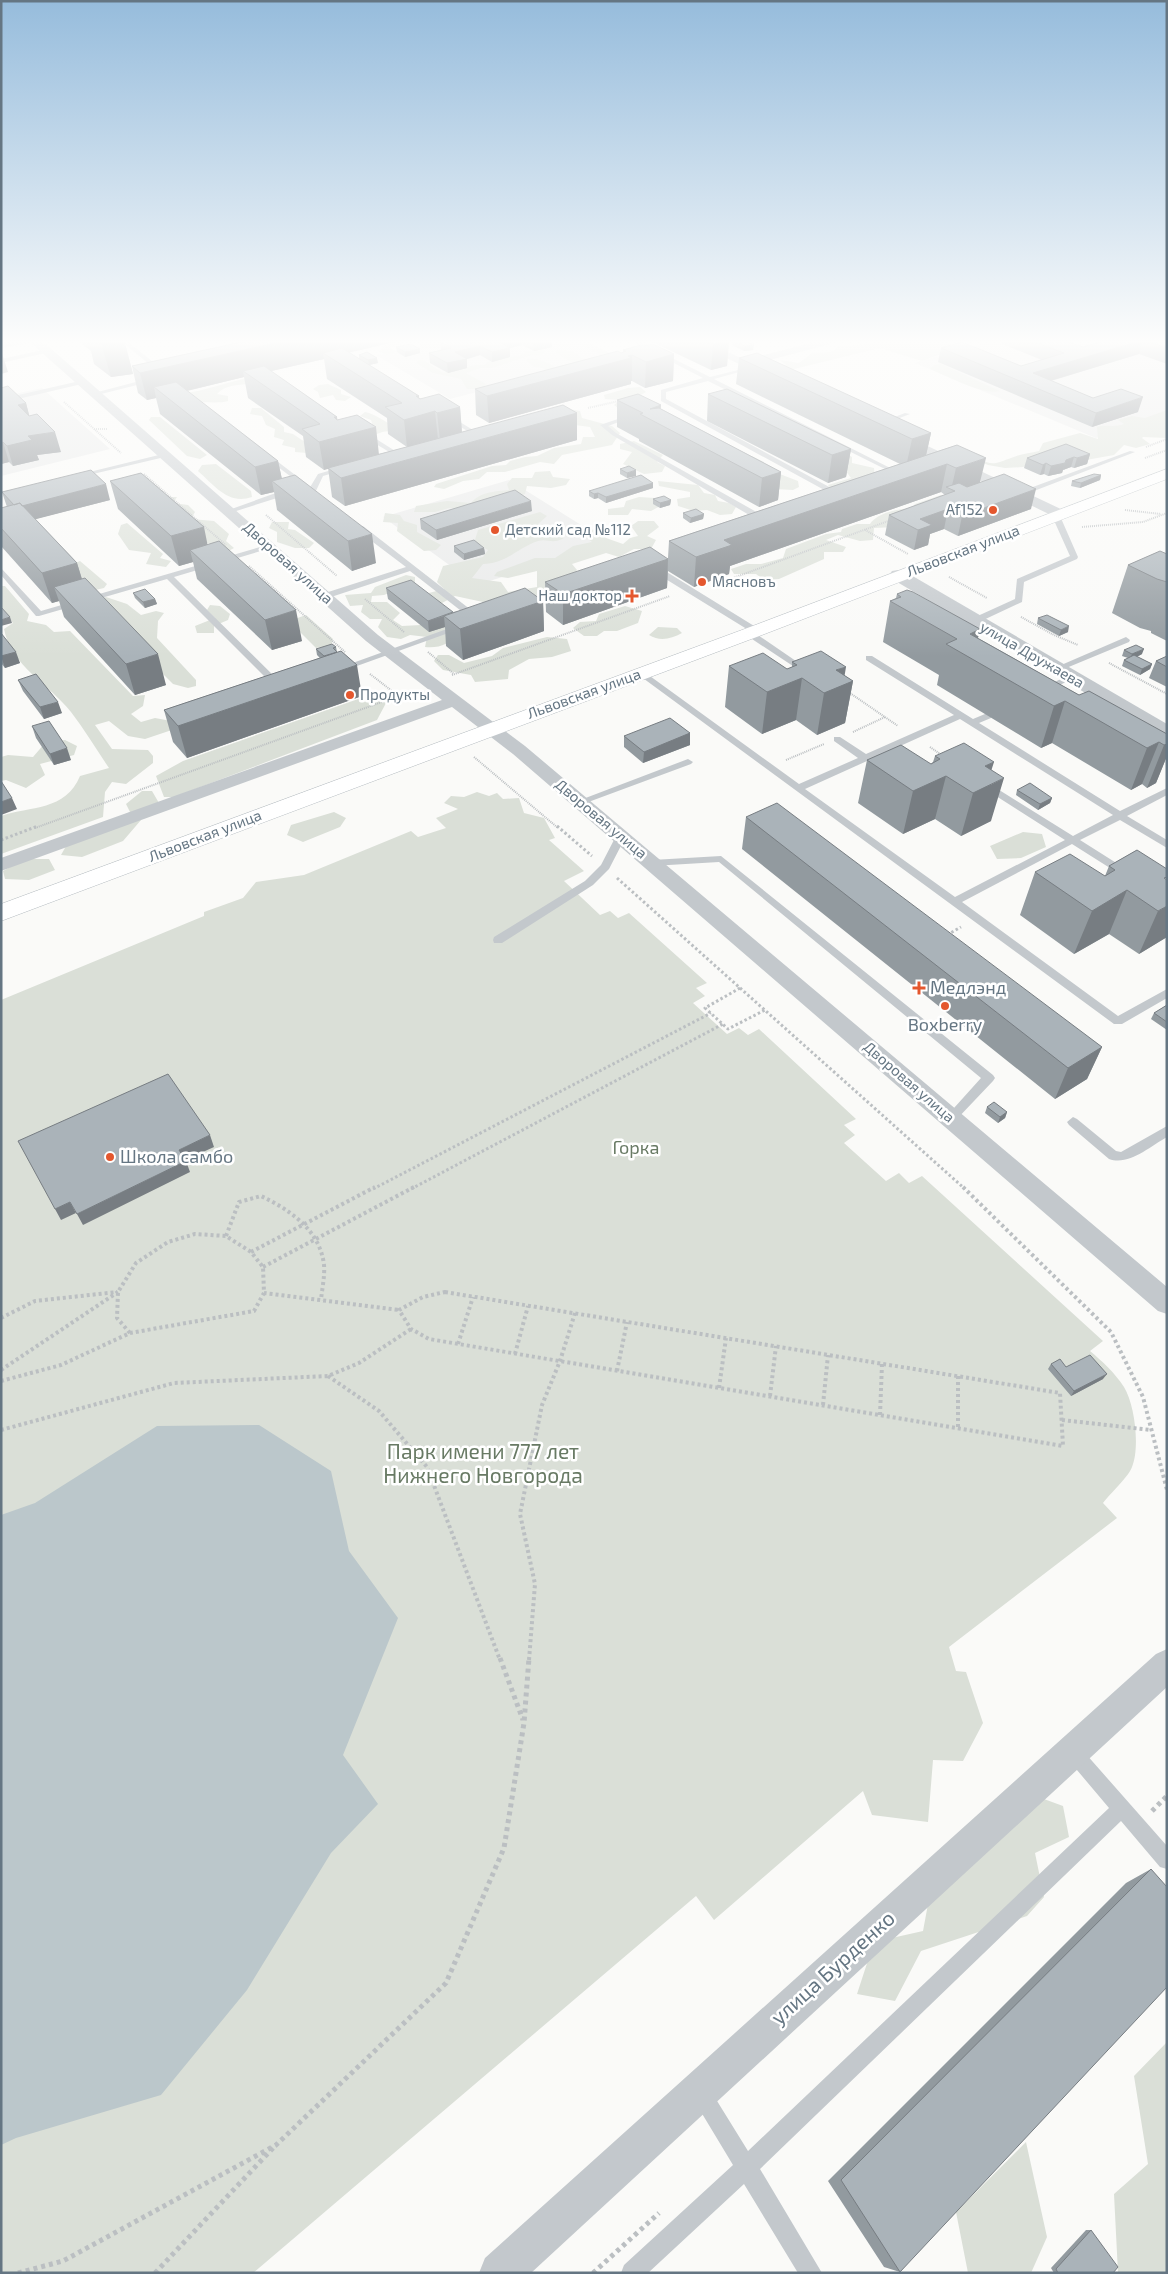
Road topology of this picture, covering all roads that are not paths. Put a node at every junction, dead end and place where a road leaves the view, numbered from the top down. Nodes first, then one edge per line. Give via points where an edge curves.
1 (156, 445) edge
2 (383, 445) edge
3 (633, 445) edge
4 (747, 445) edge
5 (847, 445) edge
6 (917, 445) edge
7 (257, 448) edge
8 (406, 451) edge
9 (1132, 452) road end
10 (397, 454) junction
11 (167, 455) junction
12 (388, 456) edge
13 (409, 462) edge
14 (959, 465) junction
15 (349, 467) edge
16 (945, 467) edge
17 (1167, 474) edge
18 (66, 478) edge
19 (899, 481) edge
20 (312, 491) junction
21 (1018, 494) junction
22 (320, 497) edge
23 (838, 501) edge
24 (230, 512) junction
25 (1060, 519) junction
26 (351, 521) edge
27 (779, 521) edge
28 (770, 524) junction
29 (761, 527) edge
30 (270, 547) junction
31 (661, 563) edge
32 (652, 567) junction
33 (412, 568) junction
34 (1, 570) edge
35 (643, 570) edge
36 (898, 575) junction
37 (168, 576) junction
38 (325, 596) junction
39 (488, 618) edge
40 (479, 620) junction
41 (974, 621) junction
42 (752, 632) junction
43 (1126, 640) dead end
44 (389, 651) junction
45 (869, 658) dead end
46 (329, 673) edge
47 (640, 673) junction
48 (1064, 673) junction
49 (820, 680) edge
50 (291, 686) edge
51 (282, 690) junction
52 (272, 692) edge
53 (1037, 694) edge
54 (454, 701) junction
55 (960, 715) junction
56 (988, 716) dead end
57 (973, 723) junction
58 (490, 729) junction
59 (1167, 733) edge
60 (837, 738) dead end
61 (865, 758) junction
62 (945, 761) edge
63 (688, 762) dead end
64 (799, 788) junction
65 (1167, 790) edge
66 (580, 802) junction
67 (1120, 815) junction
68 (621, 836) junction
69 (1073, 839) junction
70 (1167, 844) edge
71 (652, 863) junction
72 (1, 865) edge
73 (1120, 879) edge
74 (955, 901) junction
75 (1, 913) edge
76 (498, 940) dead end
77 (1167, 993) edge
78 (951, 1118) junction
79 (1073, 1122) dead end
80 (1167, 1131) edge
81 (1167, 1303) edge
82 (1167, 1665) edge
83 (1072, 1751) junction
84 (1122, 1808) junction
85 (1167, 1860) edge
86 (699, 2090) junction
87 (746, 2168) junction
88 (500, 2273) edge
89 (632, 2273) edge
90 (811, 2273) edge

1 - 11 street, Дворовая улица
2 - 10 lane
3 - 28 lane
4 - 23 lane via 847,498
5 - 19 lane via 912,477
6 - 14 street
7 - 20 lane
8 - 10 lane
9 - 21 lane
10 - 12 lane
10 - 13 lane
11 - 18 lane
11 - 24 street, Дворовая улица
14 - 16 lane
14 - 21 street
15 - 20 lane via 320,474
17 - 25 main road, Львовская улица
20 - 22 lane
20 - 24 lane via 276,496
21 - 25 street
24 - 30 street, Дворовая улица
25 - 36 main road, Львовская улица
25 - 41 lane via 1074,557 1020,581 1019,600
26 - 33 lane
27 - 28 lane
28 - 29 lane
30 - 37 lane
30 - 38 street, Дворовая улица
31 - 32 lane
32 - 35 lane
32 - 42 lane
33 - 38 lane
33 - 40 lane
34 - 37 lane via 39,614
36 - 41 street, улица Дружаева
36 - 42 main road, Львовская улица
37 - 51 lane
38 - 44 street, Дворовая улица
39 - 40 lane
40 - 44 lane
41 - 48 street, улица Дружаева
42 - 47 main road, Львовская улица
42 - 49 lane
43 - 48 lane
44 - 46 lane
44 - 54 street, Дворовая улица
45 - 55 lane
47 - 58 main road, Львовская улица
47 - 64 lane
48 - 53 lane
48 - 59 street, улица Дружаева
50 - 51 lane
51 - 52 lane
54 - 58 street, Дворовая улица
54 - 72 street
55 - 57 lane
55 - 61 lane
56 - 57 lane
57 - 67 lane
58 - 66 street, Дворовая улица
58 - 75 main road, Львовская улица
60 - 61 lane
61 - 64 lane
62 - 69 lane
63 - 66 lane
64 - 74 lane
65 - 67 lane
66 - 68 street, Дворовая улица
67 - 69 lane
67 - 70 lane
68 - 71 street, Дворовая улица
68 - 76 lane via 605,867 589,883
69 - 73 lane via 1127,874
69 - 74 lane
71 - 78 street, Дворовая улица
71 - 78 lane via 721,859 989,1078
74 - 77 lane via 1118,1021
78 - 81 street, Дворовая улица
79 - 80 lane via 1113,1156 1123,1157
82 - 83 street, улица Бурденко
83 - 84 lane
83 - 86 street, улица Бурденко
84 - 85 lane
84 - 87 lane
86 - 87 lane
86 - 88 street, улица Бурденко
87 - 89 lane
87 - 90 lane

